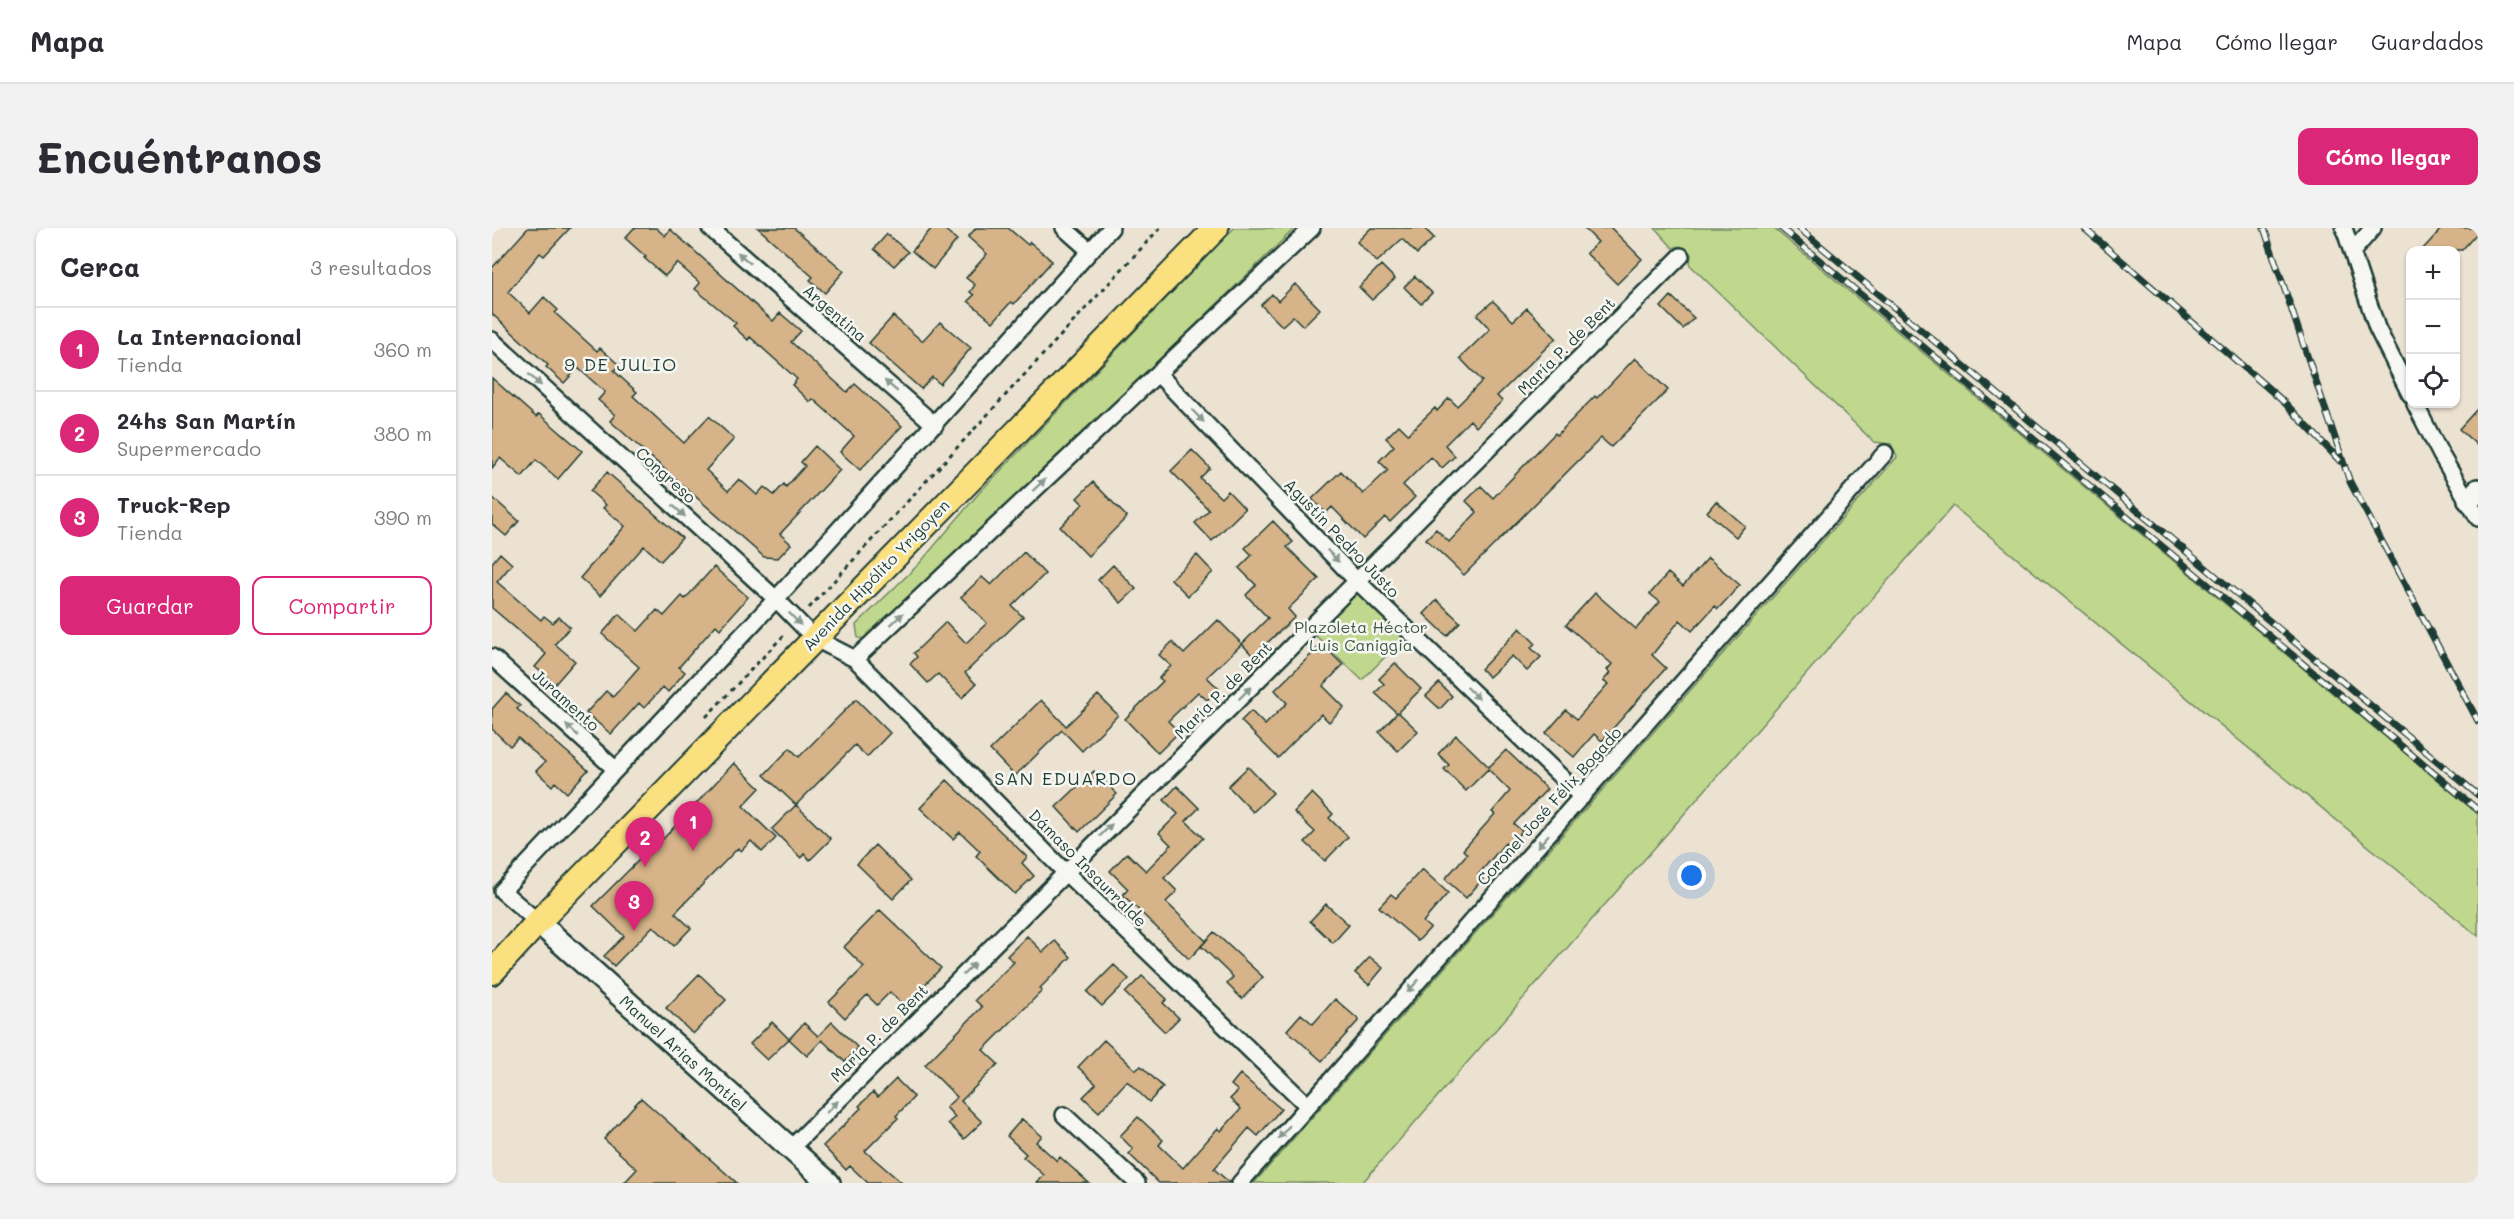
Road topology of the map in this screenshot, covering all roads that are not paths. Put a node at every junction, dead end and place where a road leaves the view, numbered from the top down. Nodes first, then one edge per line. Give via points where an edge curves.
1 (710, 228) edge
2 (1064, 228) edge
3 (1111, 228) edge
4 (1215, 228) edge
5 (1312, 228) edge
6 (2344, 228) edge
7 (2373, 228) edge
8 (1090, 251) junction
9 (2352, 252) junction
10 (1681, 256) dead end
11 (492, 340) edge
12 (1158, 374) junction
13 (2406, 386) edge
14 (2417, 408) edge
15 (935, 425) junction
16 (1885, 453) dead end
17 (2475, 503) edge
18 (1357, 581) junction
19 (776, 599) junction
20 (814, 638) junction
21 (492, 657) edge
22 (855, 659) junction
23 (615, 769) junction
24 (1582, 797) junction
25 (1065, 872) junction
26 (538, 922) junction
27 (492, 972) edge
28 (1307, 1105) junction
29 (1064, 1115) dead end
30 (790, 1149) junction
31 (829, 1183) edge
32 (1137, 1183) edge
33 (1240, 1183) edge

15 -> 1 street, Argentina
2 - 8 street
3 - 8 street
4 - 20 main road, Avenida Hipólito Yrigoyen
5 - 12 street
6 - 9 street
7 - 9 street
8 - 15 street
9 - 13 street via 2377,328
10 - 18 street, María P. de Bent
11 -> 19 street, Congreso
12 -> 18 street, Agustín Pedro Justo
22 -> 12 street
14 - 17 street via 2441,455
15 - 19 street
16 - 24 street, Coronel José Félix Bogado
18 -> 24 street, Agustín Pedro Justo
25 -> 18 street, María P. de Bent
19 -> 20 street, Congreso
19 - 23 street
20 - 22 street, Dámaso Insaurralde
20 - 26 main road, Avenida Hipólito Yrigoyen
23 -> 21 street, Juramento
22 - 25 street, Dámaso Insaurralde
23 - 26 street via 501,891
24 -> 28 street, Coronel José Félix Bogado
25 - 28 street, Dámaso Insaurralde
30 -> 25 street, María P. de Bent
26 - 27 main road, Avenida Hipólito Yrigoyen
26 - 30 street, Manuel Arias Montiel
28 -> 33 street, Coronel José Félix Bogado
29 - 32 street
30 - 31 street, Manuel Arias Montiel

